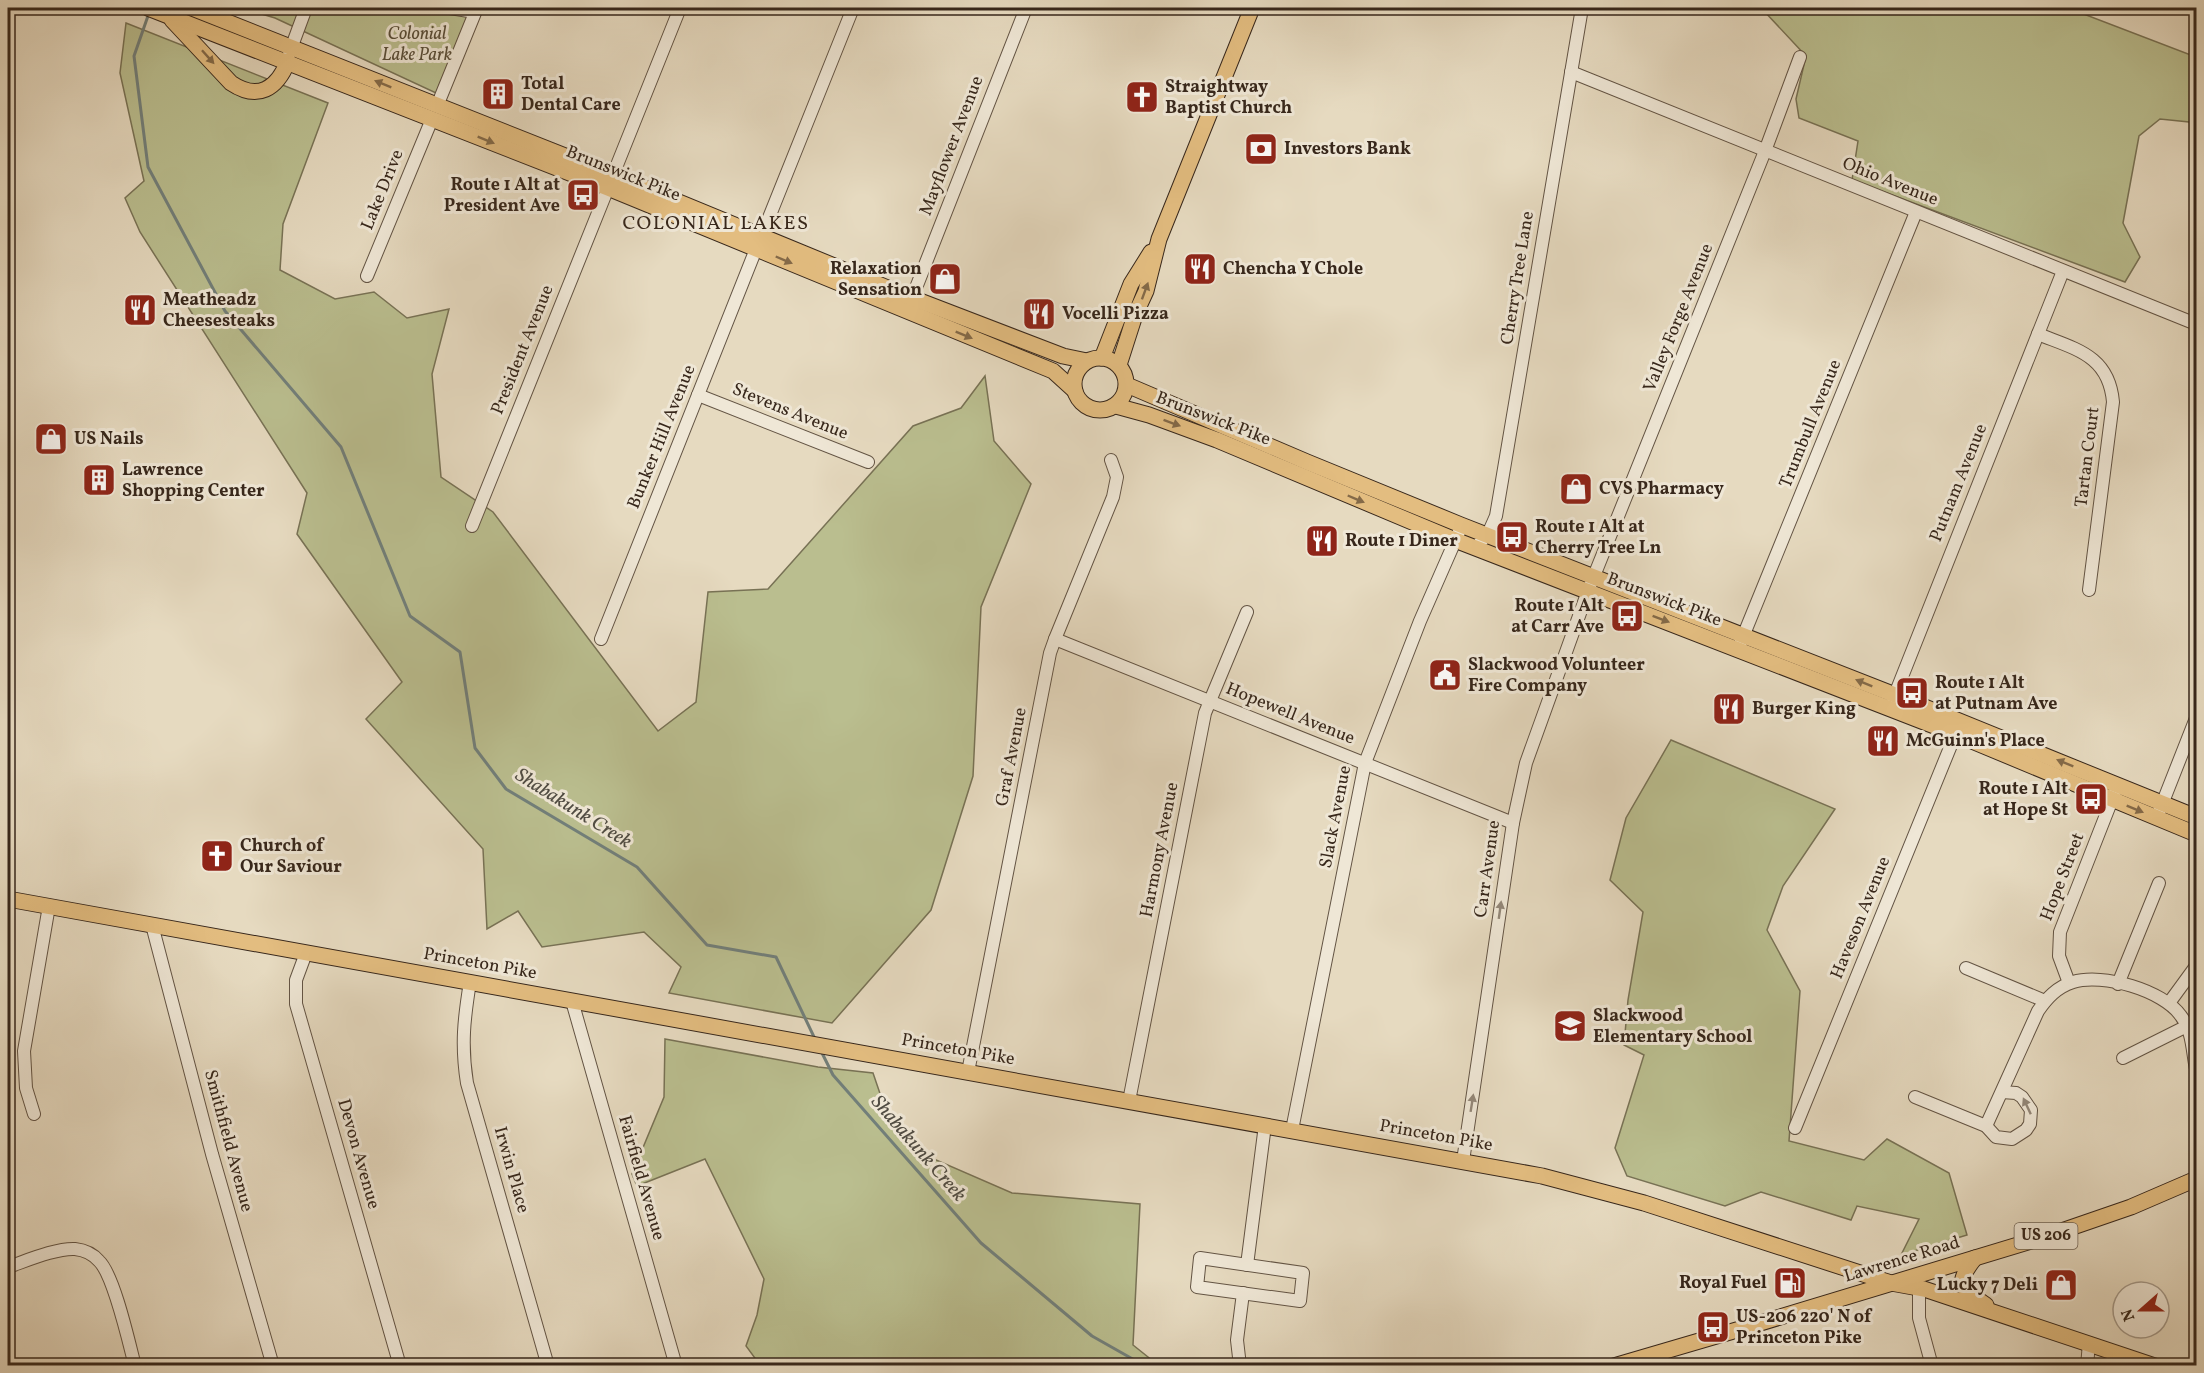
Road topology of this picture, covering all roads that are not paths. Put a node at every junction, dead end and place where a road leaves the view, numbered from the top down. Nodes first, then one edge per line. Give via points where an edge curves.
1 (192, 8) edge
2 (306, 8) edge
3 (450, 8) edge
4 (680, 8) edge
5 (853, 8) edge
6 (1026, 8) edge
7 (1252, 8) edge
8 (1582, 8) edge
9 (476, 10) edge
10 (158, 12) edge
11 (289, 54) junction
12 (1800, 57) dead end
13 (1571, 72) junction
14 (434, 112) junction
15 (1765, 151) junction
16 (610, 182) junction
17 (1916, 212) junction
18 (1159, 239) junction
19 (759, 242) junction
20 (2063, 271) junction
21 (367, 276) dead end
22 (912, 298) junction
23 (2196, 324) edge
24 (2038, 334) junction
25 (1102, 358) junction
26 (1087, 361) junction
27 (1119, 365) junction
28 (1127, 385) junction
29 (1075, 391) junction
30 (698, 394) junction
31 (1116, 406) junction
32 (1111, 459) dead end
33 (868, 462) dead end
34 (1304, 469) junction
35 (1461, 525) junction
36 (472, 526) dead end
37 (1488, 534) junction
38 (1455, 540) junction
39 (1475, 548) junction
40 (1595, 576) junction
41 (2089, 590) dead end
42 (1588, 591) junction
43 (1246, 612) dead end
44 (1745, 635) junction
45 (601, 639) dead end
46 (1055, 639) junction
47 (1737, 649) junction
48 (1210, 702) junction
49 (1892, 702) junction
50 (2196, 718) edge
51 (1958, 728) junction
52 (1365, 763) junction
53 (2115, 792) junction
54 (2159, 810) junction
55 (2196, 817) edge
56 (1513, 823) junction
57 (2196, 834) edge
58 (2159, 883) dead end
59 (8, 899) edge
60 (49, 906) junction
61 (152, 925) junction
62 (306, 953) junction
63 (2196, 966) edge
64 (1966, 968) dead end
65 (470, 982) junction
66 (2069, 984) junction
67 (2118, 984) junction
68 (572, 1001) junction
69 (2045, 1001) junction
70 (2169, 1003) junction
71 (2187, 1026) junction
72 (2122, 1058) dead end
73 (2196, 1069) edge
74 (968, 1072) junction
75 (2002, 1092) junction
76 (1915, 1097) dead end
77 (1129, 1101) junction
78 (34, 1114) dead end
79 (1265, 1125) junction
80 (1986, 1126) junction
81 (1795, 1128) dead end
82 (1292, 1130) junction
83 (1463, 1161) junction
84 (2196, 1179) edge
85 (1976, 1258) junction
86 (1247, 1265) junction
87 (8, 1267) edge
88 (1891, 1283) junction
89 (1919, 1288) junction
90 (1243, 1293) junction
91 (2001, 1315) junction
92 (2089, 1343) junction
93 (8, 1358) edge
94 (10, 1365) edge
95 (135, 1365) edge
96 (273, 1365) edge
97 (400, 1365) edge
98 (548, 1365) edge
99 (676, 1365) edge
100 (1240, 1365) edge
101 (1614, 1365) edge
102 (1932, 1365) edge
103 (2087, 1365) edge
104 (2155, 1365) edge

1 - 11 main road, Brunswick Pike
2 - 11 street
3 - 9 street
4 - 16 street, President Avenue
5 - 19 street, Bunker Hill Avenue
6 - 22 street, Mayflower Avenue
7 - 18 main road
8 - 13 street, Cherry Tree Lane
9 - 14 street, Lake Drive
10 - 11 main road, Brunswick Pike
10 -> 11 main road via 240,88 267,89 282,76
11 - 14 main road, Brunswick Pike
12 - 15 street, Valley Forge Avenue
13 - 15 street, Ohio Avenue
13 - 37 street, Cherry Tree Lane via 1505,466 1496,516
14 - 16 main road, Brunswick Pike
14 - 21 street, Lake Drive
15 - 17 street, Ohio Avenue
15 - 40 street, Valley Forge Avenue
16 - 19 main road, Brunswick Pike
16 - 36 street, President Avenue
17 - 20 street, Ohio Avenue
17 - 44 street, Trumbull Avenue
18 - 25 main road via 1131,284
27 -> 18 main road via 1146,291
19 - 22 main road, Brunswick Pike
19 -> 29 main road, Brunswick Pike via 1053,371
19 - 30 street, Bunker Hill Avenue
20 - 23 street, Ohio Avenue
20 - 24 street, Putnam Avenue
22 - 26 main road, Brunswick Pike via 1063,356
24 - 41 street, Tartan Court via 2096,362 2112,391
24 - 49 street, Putnam Avenue
25 - 26 main road
25 - 27 main road
26 - 29 main road via 1077,370
27 - 28 main road
28 - 31 main road
28 - 34 main road, Brunswick Pike
29 - 31 main road via 1091,409 1104,411
30 - 33 street, Stevens Avenue
30 - 45 street, Bunker Hill Avenue
31 -> 34 main road, Brunswick Pike
32 - 46 street, Graf Avenue via 1117,477 1113,497
34 - 35 main road, Brunswick Pike
34 -> 38 main road, Brunswick Pike
35 - 37 main road, Brunswick Pike
35 - 38 street, Slack Avenue
37 - 39 street, Cherry Tree Lane
37 - 40 main road, Brunswick Pike
38 - 39 main road, Brunswick Pike
38 - 52 street, Slack Avenue
39 - 42 main road, Brunswick Pike
40 - 42 street, Valley Forge Avenue
40 - 44 main road, Brunswick Pike
42 -> 47 main road, Brunswick Pike
42 - 56 street, Carr Avenue via 1526,763
43 - 48 street, Harmony Avenue
44 - 47 street, Trumbull Avenue
49 -> 44 main road, Brunswick Pike
46 - 48 street, Hopewell Avenue
46 - 74 street, Graf Avenue
47 - 49 main road, Brunswick Pike
48 - 52 street, Hopewell Avenue
48 - 77 street, Harmony Avenue
49 - 51 main road, Brunswick Pike
50 - 54 street
51 - 53 main road, Brunswick Pike
51 - 81 street, Haveson Avenue
52 - 56 street, Hopewell Avenue
52 - 82 street, Slack Avenue
53 - 54 main road, Brunswick Pike
53 - 66 street, Hope Street via 2060,932 2059,956
54 - 55 main road, Brunswick Pike
54 - 57 main road, Brunswick Pike
83 -> 56 street, Carr Avenue
58 - 67 street
59 - 60 main road, Princeton Pike
60 - 61 main road, Princeton Pike
60 - 78 street via 24,1051 26,1088
61 - 62 main road, Princeton Pike
61 - 96 street, Smithfield Avenue
62 - 65 main road, Princeton Pike
62 - 97 street, Devon Avenue via 296,980 296,1004
63 - 70 street
64 - 69 street
65 - 68 main road, Princeton Pike
65 - 98 street, Irwin Place via 463,1030 467,1083
66 - 67 street via 2096,980
66 - 69 street
67 - 70 street via 2146,990
68 - 74 main road, Princeton Pike
68 - 99 street, Fairfield Avenue
69 - 75 street
70 - 71 street
71 - 72 street
71 - 73 street
74 - 77 main road, Princeton Pike
75 - 80 street
80 -> 75 street via 1996,1137 2012,1139 2030,1124 2031,1110 2022,1097
76 - 80 street
77 - 79 main road, Princeton Pike
79 - 82 main road, Princeton Pike
79 - 86 street
82 - 83 main road, Princeton Pike
83 - 88 main road, Princeton Pike via 1593,1188
84 - 85 main road, Lawrence Road / US 206 via 2093,1221
85 - 88 main road, Lawrence Road / US 206
85 - 91 main road via 1963,1273 1964,1288
86 - 90 street via 1200,1258 1197,1287
86 - 90 street via 1304,1273 1300,1301
87 - 95 street via 64,1250 93,1255 109,1275
88 - 89 main road, US 206
88 - 101 main road, Lawrence Road / US 206
89 - 91 main road, US 206
89 - 102 street via 1919,1318
90 - 100 street via 1237,1340
91 - 92 main road, US 206
92 - 103 street
92 - 104 main road, US 206
93 - 94 street

